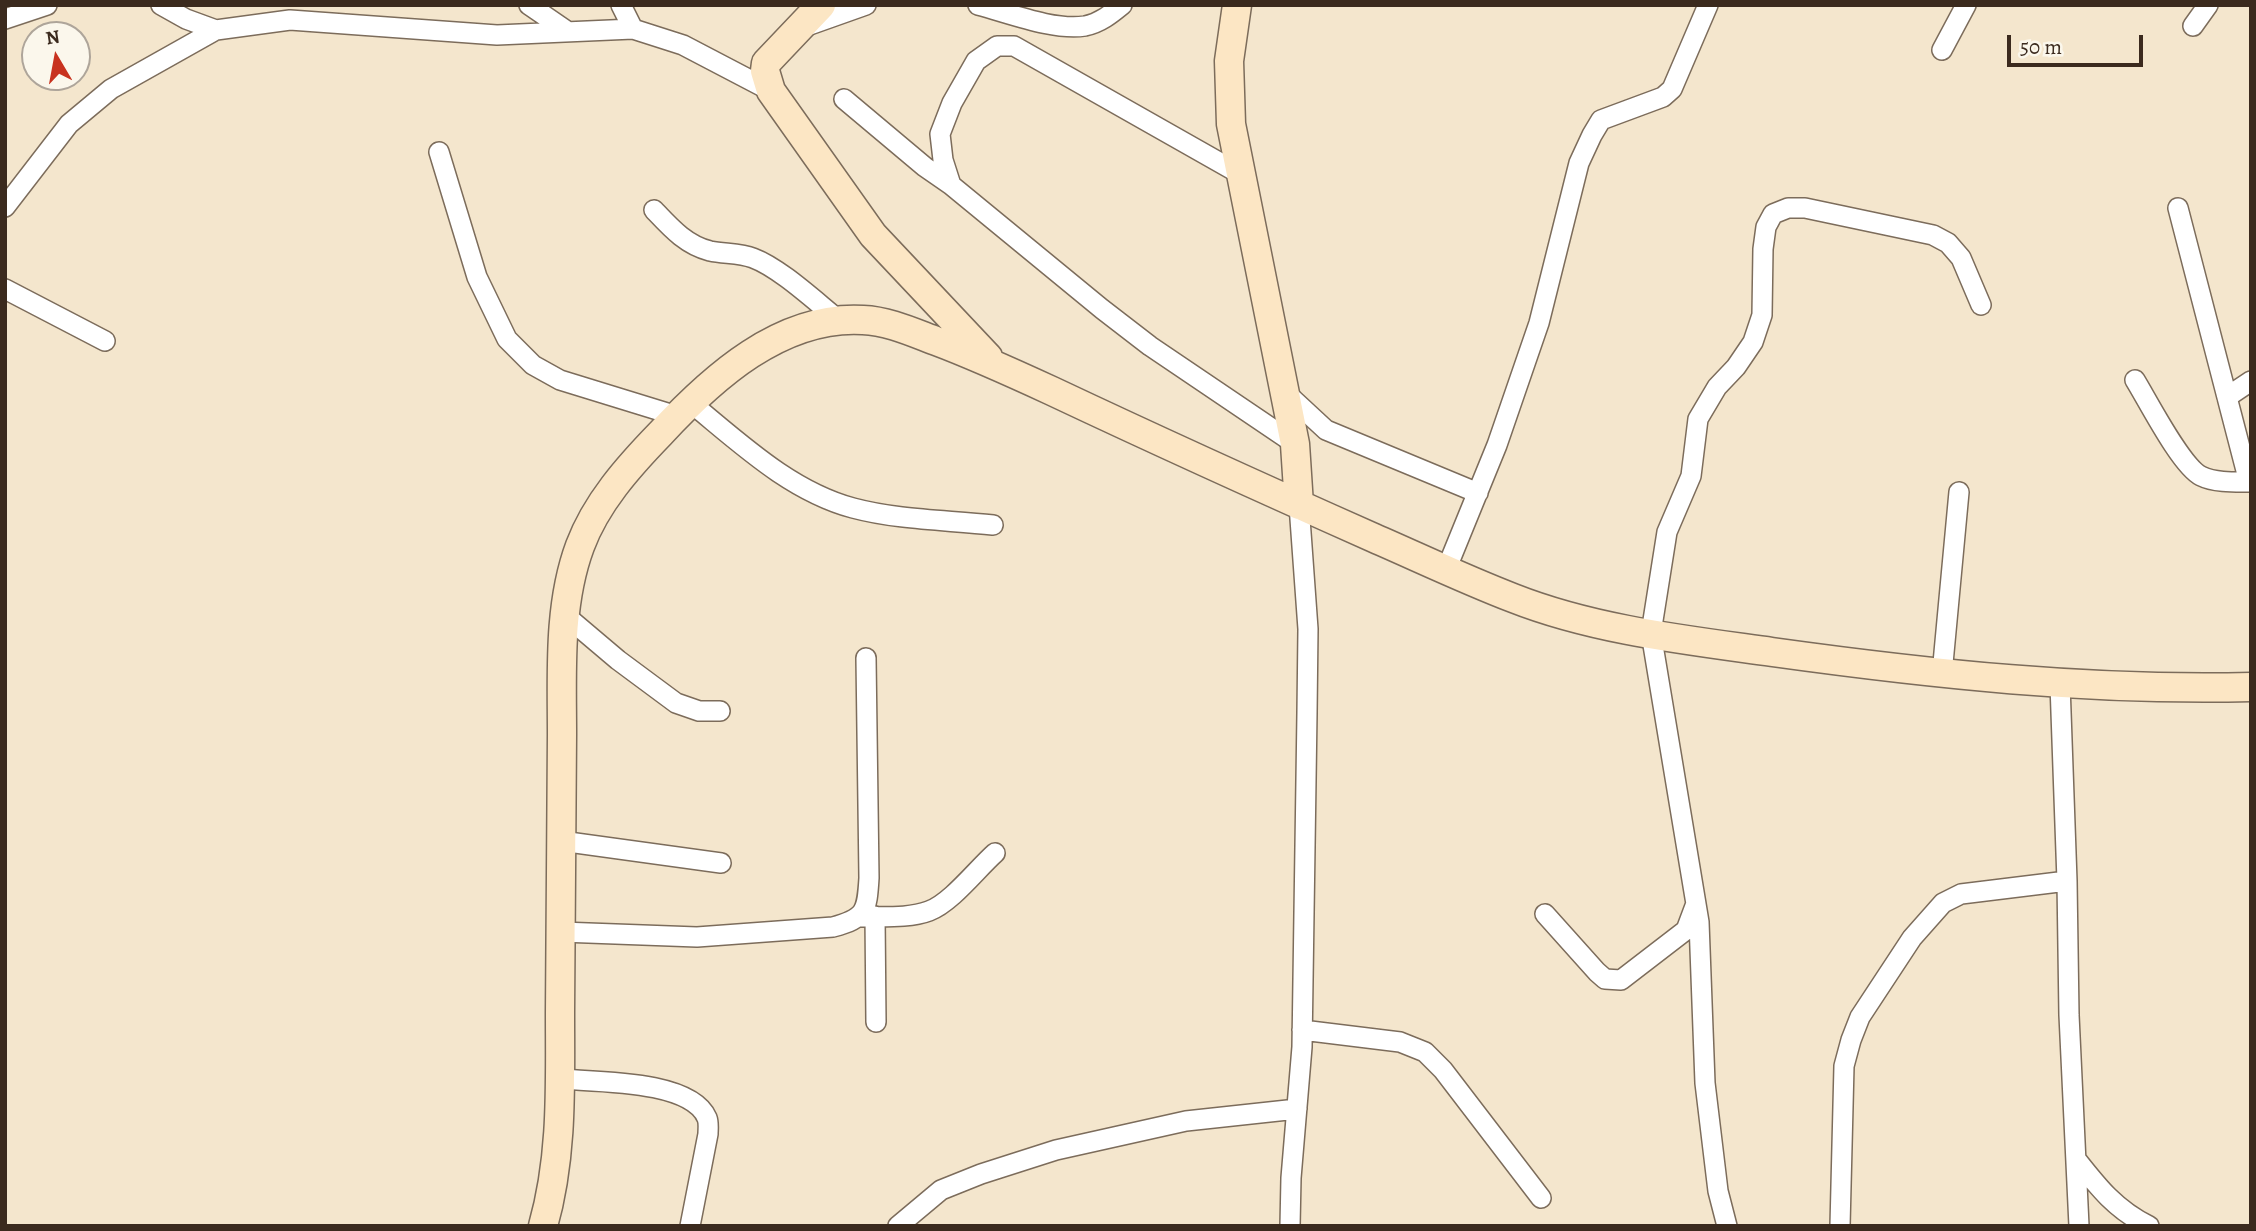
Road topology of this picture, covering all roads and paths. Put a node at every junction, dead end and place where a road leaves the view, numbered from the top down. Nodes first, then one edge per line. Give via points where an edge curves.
1 (47, 5) edge
2 (160, 5) edge
3 (529, 5) edge
4 (621, 5) edge
5 (821, 5) edge
6 (866, 5) edge
7 (978, 5) edge
8 (1122, 5) edge
9 (1237, 5) edge
10 (1708, 5) edge
11 (1966, 5) edge
12 (2208, 5) edge
13 (5, 19) edge
14 (2193, 26) dead end
15 (633, 29) junction
16 (797, 29) junction
17 (216, 30) junction
18 (567, 32) junction
19 (1942, 50) dead end
20 (771, 91) junction
21 (844, 99) dead end
22 (439, 152) dead end
23 (1240, 174) junction
24 (951, 185) junction
25 (5, 207) edge
26 (2178, 208) dead end
27 (654, 211) dead end
28 (5, 289) edge
29 (1982, 304) dead end
30 (840, 321) junction
31 (105, 341) dead end
32 (993, 362) junction
33 (2135, 380) dead end
34 (2251, 381) edge
35 (1284, 391) junction
36 (2227, 397) junction
37 (684, 409) junction
38 (1295, 444) junction
39 (2250, 482) edge
40 (1959, 492) dead end
41 (1478, 493) junction
42 (1299, 505) junction
43 (993, 525) dead end
44 (1446, 570) junction
45 (566, 616) junction
46 (1651, 633) junction
47 (866, 658) dead end
48 (1942, 674) junction
49 (2060, 684) junction
50 (2251, 687) edge
51 (720, 711) dead end
52 (561, 841) junction
53 (995, 853) dead end
54 (721, 863) dead end
55 (2067, 881) junction
56 (1696, 901) junction
57 (1545, 914) dead end
58 (866, 917) junction
59 (561, 932) junction
60 (876, 1022) dead end
61 (1302, 1030) junction
62 (560, 1079) junction
63 (1297, 1109) junction
64 (2076, 1159) junction
65 (1541, 1198) dead end
66 (543, 1226) edge
67 (690, 1226) edge
68 (898, 1226) edge
69 (1290, 1226) edge
70 (1727, 1226) edge
71 (1840, 1226) edge
72 (2079, 1226) edge
73 (2150, 1226) edge

1 - 13 street
2 - 17 street
3 - 18 street
4 - 15 street
5 - 16 main road
6 - 16 street
7 - 8 street via 1061,26 1085,26
9 - 23 main road via 1229,61 1231,124
10 - 41 street via 1672,89 1663,97 1601,120 1591,135 1579,163 1539,323
11 - 19 street
12 - 14 street
15 - 18 street
15 - 20 street via 683,45
16 - 20 main road via 766,63
17 - 18 street via 290,20 497,35
17 - 25 street via 111,89 69,124
20 - 32 main road via 873,235
21 - 24 street
22 - 37 street via 477,277 507,339 533,365 560,380
23 - 24 street via 1014,46 997,46 976,61 940,134
23 - 35 main road
24 - 38 street via 1140,339
26 - 36 street
27 - 30 street via 693,246 751,257 770,267
28 - 31 street
29 - 46 street via 1961,258 1933,235 1805,208 1773,214 1763,249 1762,316 1754,342 1706,402 1698,419 1691,476 1667,532
30 - 32 main road via 867,320 899,327
30 - 37 main road via 811,326 763,348 719,377
32 - 42 main road
33 - 39 street via 2188,465 2201,476
34 - 36 street
35 - 38 main road
35 - 41 street via 1326,430
36 - 39 street
37 - 43 street via 773,470 853,508
37 - 45 main road via 595,514 577,557
38 - 42 main road
40 - 48 street
41 - 44 street
42 - 44 main road
42 - 61 street via 1308,629
44 - 46 main road via 1517,600
45 - 51 street via 676,703 699,711
45 - 52 main road
46 - 48 main road
46 - 56 street
47 - 58 street
48 - 49 main road
49 - 50 main road
49 - 55 street
52 - 54 street
52 - 59 main road
53 - 58 street via 929,911
55 - 64 street
55 - 71 street via 1961,894 1943,903 1912,938 1860,1017 1844,1066
56 - 57 street via 1686,930 1620,981 1605,979 1597,972
56 - 70 street via 1705,1083 1718,1191
58 - 59 street via 833,927 697,937
58 - 60 street
59 - 62 main road
61 - 63 street
61 - 65 street via 1399,1042 1425,1052
62 - 66 main road via 556,1160
62 - 67 street via 666,1088 698,1105 708,1120 708,1134
63 - 68 street via 1186,1121 1056,1150 941,1190
63 - 69 street
64 - 72 street
64 - 73 street via 2101,1191 2129,1216

